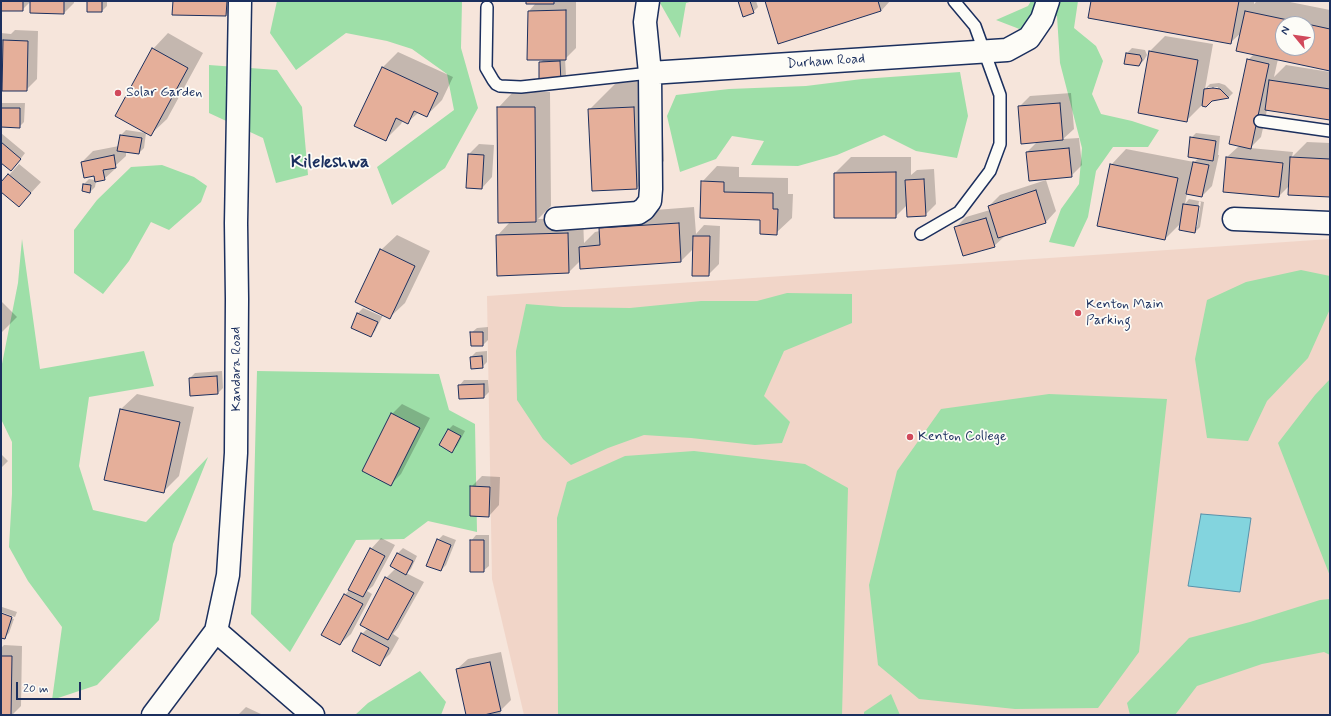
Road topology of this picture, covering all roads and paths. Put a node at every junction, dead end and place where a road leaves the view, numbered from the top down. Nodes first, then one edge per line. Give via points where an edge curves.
1 (240, 1) edge
2 (648, 1) edge
3 (954, 1) edge
4 (1048, 1) edge
5 (487, 7) dead end
6 (984, 52) junction
7 (650, 73) junction
8 (1260, 121) dead end
9 (1330, 131) edge
10 (556, 219) dead end
11 (1234, 219) dead end
12 (1330, 223) edge
13 (921, 234) dead end
14 (216, 631) junction
15 (153, 715) edge
16 (313, 715) edge

1 - 14 street, Kandara Road via 236,223 236,453 228,575
2 - 7 street via 645,22
3 - 6 lane via 975,26
4 - 6 street, Durham Road via 1042,19 1030,38 1007,50
5 - 7 lane via 486,68 500,86 520,87
6 - 7 street, Durham Road
6 - 13 lane via 1000,95 1000,144 990,171 960,212
7 - 10 street via 650,201 638,212
8 - 9 lane
11 - 12 street
14 - 15 street, Kandara Road
14 - 16 street

